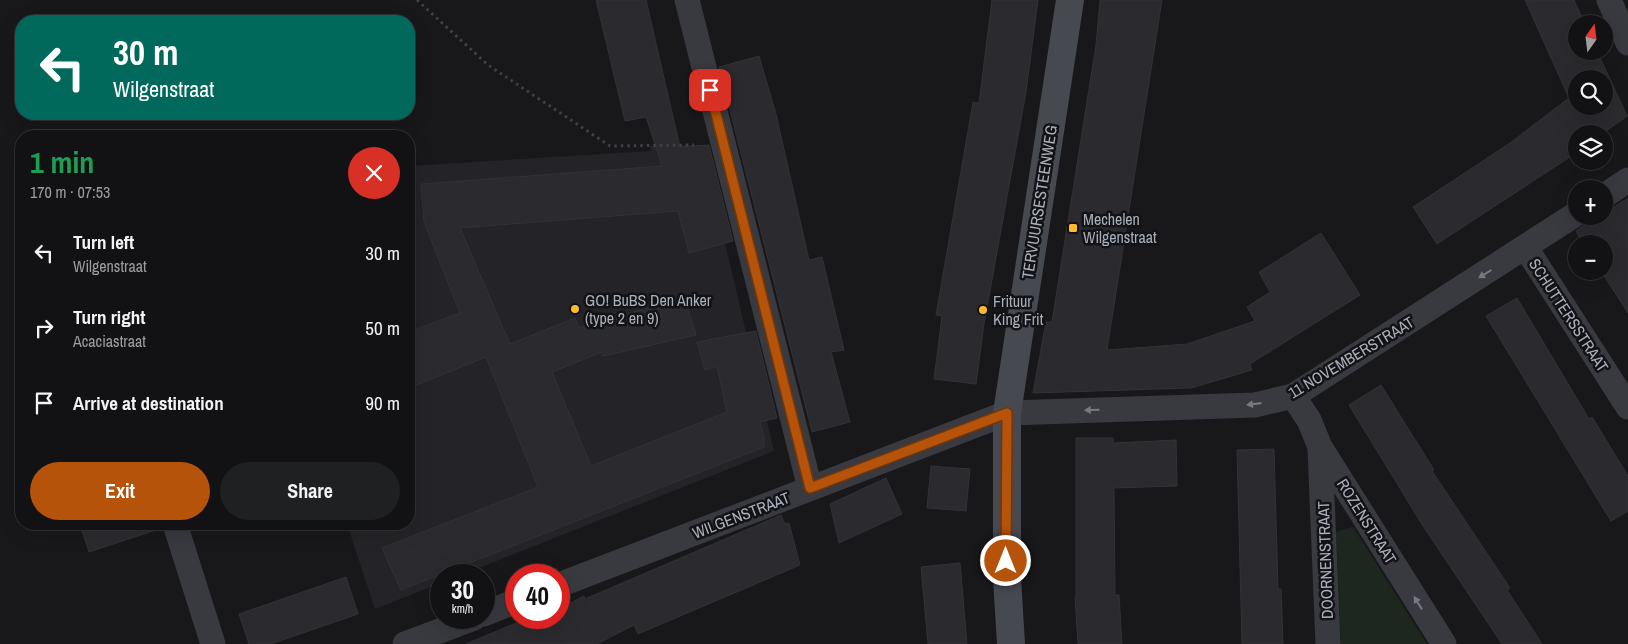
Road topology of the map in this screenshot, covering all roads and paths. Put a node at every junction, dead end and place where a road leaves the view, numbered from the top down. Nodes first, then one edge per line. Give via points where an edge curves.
1 (417, 0) edge
2 (687, 0) edge
3 (1070, 0) edge
4 (1609, 0) edge
5 (1628, 43) edge
6 (723, 144) junction
7 (1628, 180) edge
8 (1613, 190) edge
9 (1568, 219) edge
10 (1526, 248) junction
11 (1294, 396) junction
12 (1628, 407) edge
13 (1007, 413) junction
14 (1320, 447) junction
15 (810, 488) junction
16 (177, 530) edge
17 (570, 581) edge
18 (445, 629) edge
19 (213, 644) edge
20 (405, 644) edge
21 (1011, 644) edge
22 (1328, 644) edge
23 (1444, 644) edge

1 - 6 path via 488,66 610,146
2 - 6 street
3 - 13 street, TERVUURSESTEENWEG
4 - 5 street
6 - 15 street
7 - 8 street
9 - 10 street, 11 NOVEMBERSTRAAT
10 -> 11 street, 11 NOVEMBERSTRAAT
10 - 12 street, SCHUTTERSSTRAAT
11 -> 13 street, 11 NOVEMBERSTRAAT via 1255,405
11 - 14 street, ROZENSTRAAT
13 - 15 street, WILGENSTRAAT
13 - 21 street, TERVUURSESTEENWEG via 1007,578
14 - 22 street, DOORNENSTRAAT
23 -> 14 street, ROZENSTRAAT
15 - 17 street, WILGENSTRAAT
16 - 19 street
18 - 20 street

